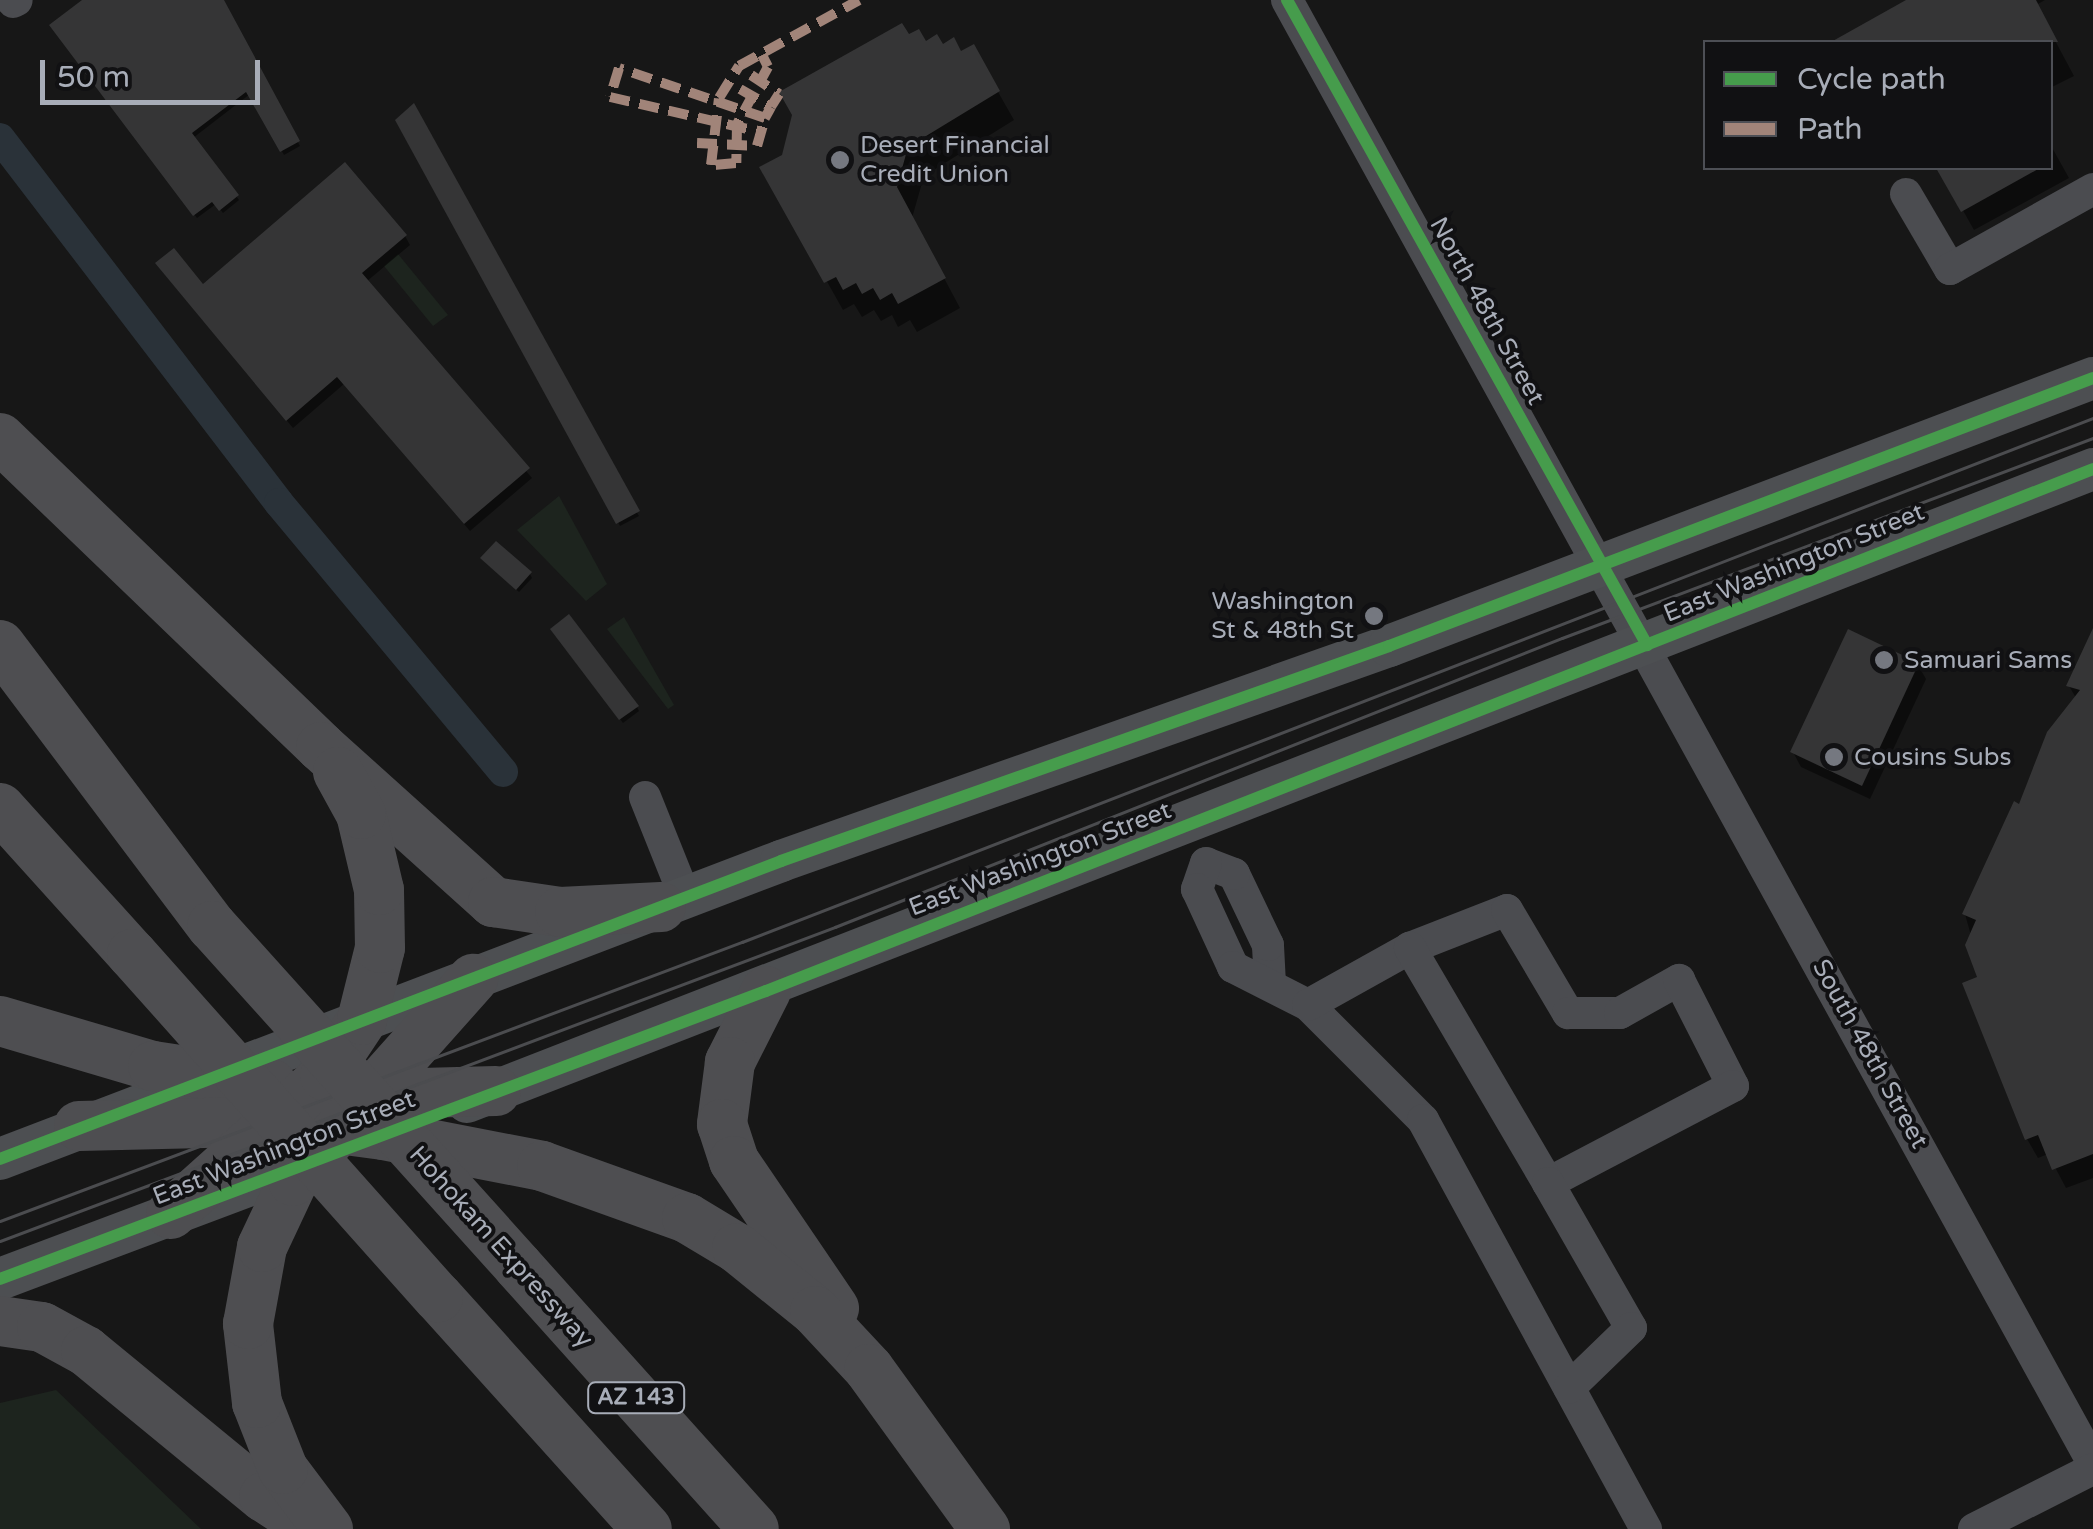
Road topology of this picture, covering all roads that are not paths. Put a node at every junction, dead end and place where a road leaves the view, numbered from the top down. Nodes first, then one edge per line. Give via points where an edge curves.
1 (1287, 0) edge
2 (2093, 189) edge
3 (1906, 194) dead end
4 (2093, 378) edge
5 (0, 438) edge
6 (2093, 470) edge
7 (1604, 565) junction
8 (0, 645) edge
9 (1646, 646) junction
10 (0, 703) edge
11 (321, 747) junction
12 (645, 798) dead end
13 (0, 808) edge
14 (1188, 825) junction
15 (1206, 863) junction
16 (673, 902) junction
17 (1250, 908) junction
18 (212, 926) junction
19 (1215, 927) junction
20 (1410, 948) junction
21 (472, 979) junction
22 (1270, 984) junction
23 (766, 991) junction
24 (1308, 1005) junction
25 (362, 1020) junction
26 (0, 1021) edge
27 (216, 1074) junction
28 (496, 1091) joint
29 (330, 1122) junction
30 (80, 1126) junction
31 (0, 1158) edge
32 (1548, 1182) junction
33 (171, 1214) joint
34 (0, 1280) edge
35 (0, 1321) edge
36 (869, 1369) junction
37 (1569, 1388) junction
38 (2093, 1466) edge
39 (313, 1529) edge
40 (328, 1529) edge
41 (647, 1529) edge
42 (754, 1529) edge
43 (985, 1529) edge
44 (1646, 1529) edge
45 (1974, 1529) edge

1 - 7 street, North 48th Street
2 - 3 street via 1950,269
4 - 7 main road
5 - 11 highway
6 - 9 main road, East Washington Street
7 - 9 street, North 48th Street
7 - 16 main road
8 - 18 highway
9 - 14 main road, East Washington Street
9 - 38 street, South 48th Street
10 - 18 highway, Hohokam Expressway / AZ 143
11 - 16 highway via 493,902 560,912
11 - 25 highway via 352,794 375,861 380,948
12 - 16 street
13 - 41 highway, AZ 143, bridge
14 - 15 street
14 - 23 main road, East Washington Street
15 - 17 street via 1234,874
15 - 19 street via 1198,889
16 - 21 main road
17 - 19 street
17 - 22 street via 1268,945
18 - 42 highway, Hohokam Expressway / AZ 143, bridge
19 - 22 street via 1233,967
20 - 24 street
20 - 32 street
20 - 32 street via 1507,910 1568,1013 1620,1013 1679,980 1733,1086
21 - 25 main road
21 - 29 highway
22 - 24 street
23 - 28 main road, East Washington Street
23 - 36 highway via 730,1062 722,1103 727,1144
24 - 37 street via 1423,1120
25 - 27 main road
25 - 29 highway
26 - 27 highway via 152,1066
27 - 29 highway
27 - 30 main road
28 - 29 highway
29 - 30 highway
29 - 33 highway
29 - 36 highway via 542,1166 687,1218 788,1286
29 - 40 highway via 280,1202 262,1247 249,1350 273,1448
30 - 31 main road
32 - 37 street via 1631,1328
33 - 34 main road, East Washington Street
35 - 39 highway via 42,1327 73,1342
36 - 43 highway
37 - 44 street
38 - 45 street

